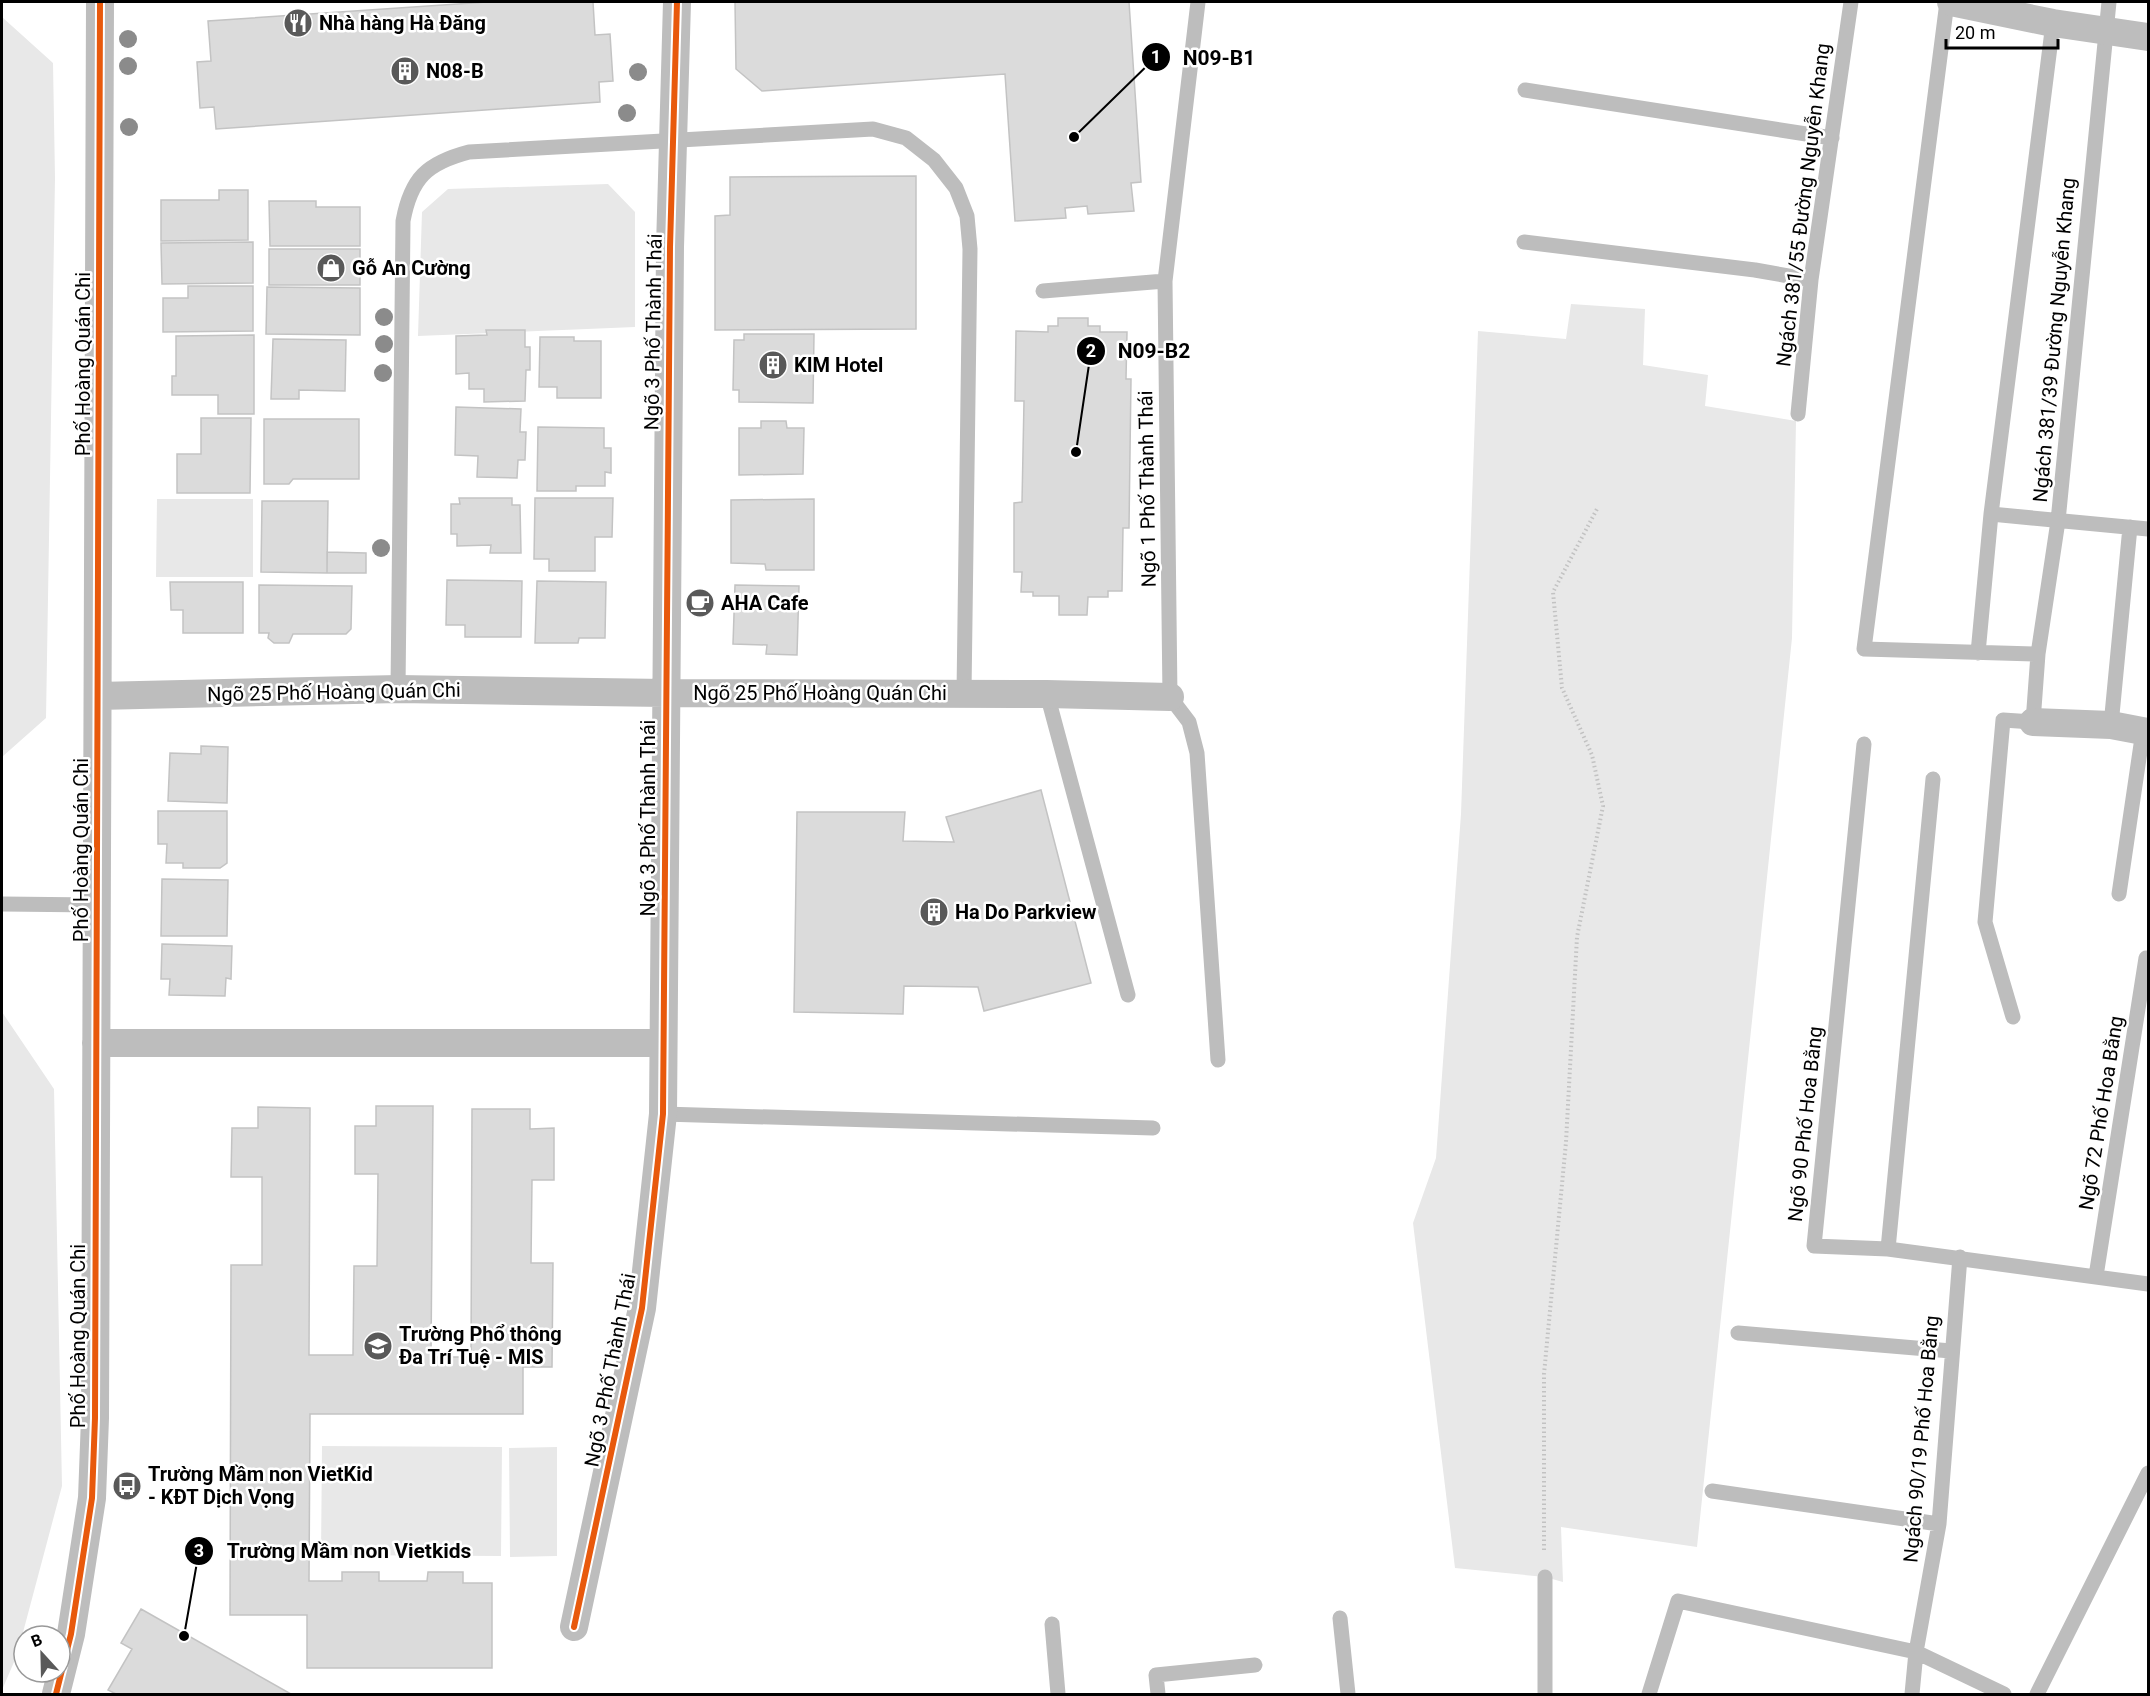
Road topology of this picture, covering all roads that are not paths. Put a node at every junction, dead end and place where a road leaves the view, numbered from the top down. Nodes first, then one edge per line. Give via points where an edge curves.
1 (100, 2) edge
2 (677, 2) edge
3 (1197, 2) edge
4 (1851, 2) edge
5 (1947, 2) edge
6 (1951, 2) edge
7 (2109, 2) edge
8 (2053, 22) junction
9 (2104, 29) junction
10 (2148, 37) edge
11 (1525, 90) dead end
12 (1832, 138) junction
13 (674, 141) junction
14 (1524, 242) dead end
15 (1811, 280) junction
16 (1165, 281) junction
17 (1043, 291) dead end
18 (1798, 414) dead end
19 (1991, 514) junction
20 (2058, 521) junction
21 (2130, 527) junction
22 (2148, 529) edge
23 (1978, 654) junction
24 (2038, 654) junction
25 (398, 689) junction
26 (664, 693) junction
27 (964, 693) junction
28 (1047, 694) junction
29 (98, 696) junction
30 (1170, 697) junction
31 (2033, 722) junction
32 (2110, 725) junction
33 (2146, 731) edge
34 (1864, 744) dead end
35 (1933, 779) dead end
36 (2119, 894) dead end
37 (2, 904) edge
38 (97, 905) junction
39 (2148, 959) edge
40 (1128, 995) dead end
41 (2013, 1017) dead end
42 (96, 1043) junction
43 (663, 1043) junction
44 (1218, 1060) dead end
45 (663, 1114) junction
46 (1153, 1128) dead end
47 (1888, 1249) junction
48 (1960, 1257) junction
49 (2096, 1276) junction
50 (2148, 1284) edge
51 (1738, 1333) dead end
52 (1951, 1352) junction
53 (2148, 1473) edge
54 (1712, 1491) dead end
55 (1939, 1524) junction
56 (1545, 1577) road end
57 (1340, 1618) dead end
58 (1052, 1624) dead end
59 (573, 1627) dead end
60 (1916, 1652) junction
61 (1255, 1665) dead end
62 (56, 1695) edge
63 (1058, 1695) edge
64 (1158, 1695) edge
65 (1348, 1695) edge
66 (1545, 1695) edge
67 (1649, 1695) edge
68 (1912, 1695) edge
69 (2004, 1695) edge
70 (2037, 1695) edge

1 - 29 street, Phố Hoàng Quán Chi
2 - 13 street, Ngõ 3 Phố Thành Thái
3 - 16 lane, Ngõ 1 Phố Thành Thái
4 - 12 lane, Ngách 381/55 Đường Nguyễn Khang
5 - 23 lane via 1864,649
6 - 8 street
7 - 9 lane, Ngách 381/39 Đường Nguyễn Khang
8 - 9 street
8 - 19 lane
9 - 10 street
9 - 20 lane, Ngách 381/39 Đường Nguyễn Khang
11 - 12 lane
12 - 15 lane, Ngách 381/55 Đường Nguyễn Khang
13 - 25 lane via 469,152 434,165 417,179 408,196 403,221
13 - 26 street, Ngõ 3 Phố Thành Thái
13 - 27 lane via 873,129 906,138 934,160 956,188 967,216 970,249
14 - 15 lane
15 - 18 lane, Ngách 381/55 Đường Nguyễn Khang
16 - 17 lane
16 - 30 lane, Ngõ 1 Phố Thành Thái
19 - 20 lane
19 - 23 lane
20 - 21 lane
20 - 24 lane, Ngách 381/39 Đường Nguyễn Khang
21 - 22 lane
21 - 32 lane
23 - 24 lane
24 - 31 lane, Ngách 381/39 Đường Nguyễn Khang
25 - 26 street, Ngõ 25 Phố Hoàng Quán Chi
25 - 29 street, Ngõ 25 Phố Hoàng Quán Chi
26 - 27 street, Ngõ 25 Phố Hoàng Quán Chi
26 - 43 street, Ngõ 3 Phố Thành Thái
27 - 28 street, Ngõ 25 Phố Hoàng Quán Chi
28 - 30 street, Ngõ 25 Phố Hoàng Quán Chi
28 - 40 lane
29 - 38 street, Phố Hoàng Quán Chi
30 - 44 lane via 1189,722 1197,753
31 - 32 street
31 - 41 lane via 2003,720 1985,922
32 - 33 street
33 - 36 lane
34 - 47 lane, Ngõ 90 Phố Hoa Bằng via 1814,1246
35 - 47 lane
37 - 38 lane
38 - 42 street, Phố Hoàng Quán Chi
39 - 49 lane, Ngõ 72 Phố Hoa Bằng
42 - 43 street
42 - 62 street, Phố Hoàng Quán Chi via 92,1498 71,1634
43 - 45 street, Ngõ 3 Phố Thành Thái
45 - 46 lane
45 - 59 street, Ngõ 3 Phố Thành Thái via 642,1308
47 - 48 lane, Ngõ 90 Phố Hoa Bằng
48 - 49 lane, Ngõ 90 Phố Hoa Bằng
48 - 52 lane, Ngách 90/19 Phố Hoa Bằng
49 - 50 lane, Ngõ 90 Phố Hoa Bằng
51 - 52 lane
52 - 55 lane, Ngách 90/19 Phố Hoa Bằng
53 - 70 lane
54 - 55 lane
55 - 60 lane, Ngách 90/19 Phố Hoa Bằng
56 - 66 lane
57 - 65 lane
58 - 63 lane
60 - 67 lane via 1678,1601
60 - 68 lane, Ngách 90/19 Phố Hoa Bằng
60 - 69 lane
61 - 64 lane via 1156,1675

